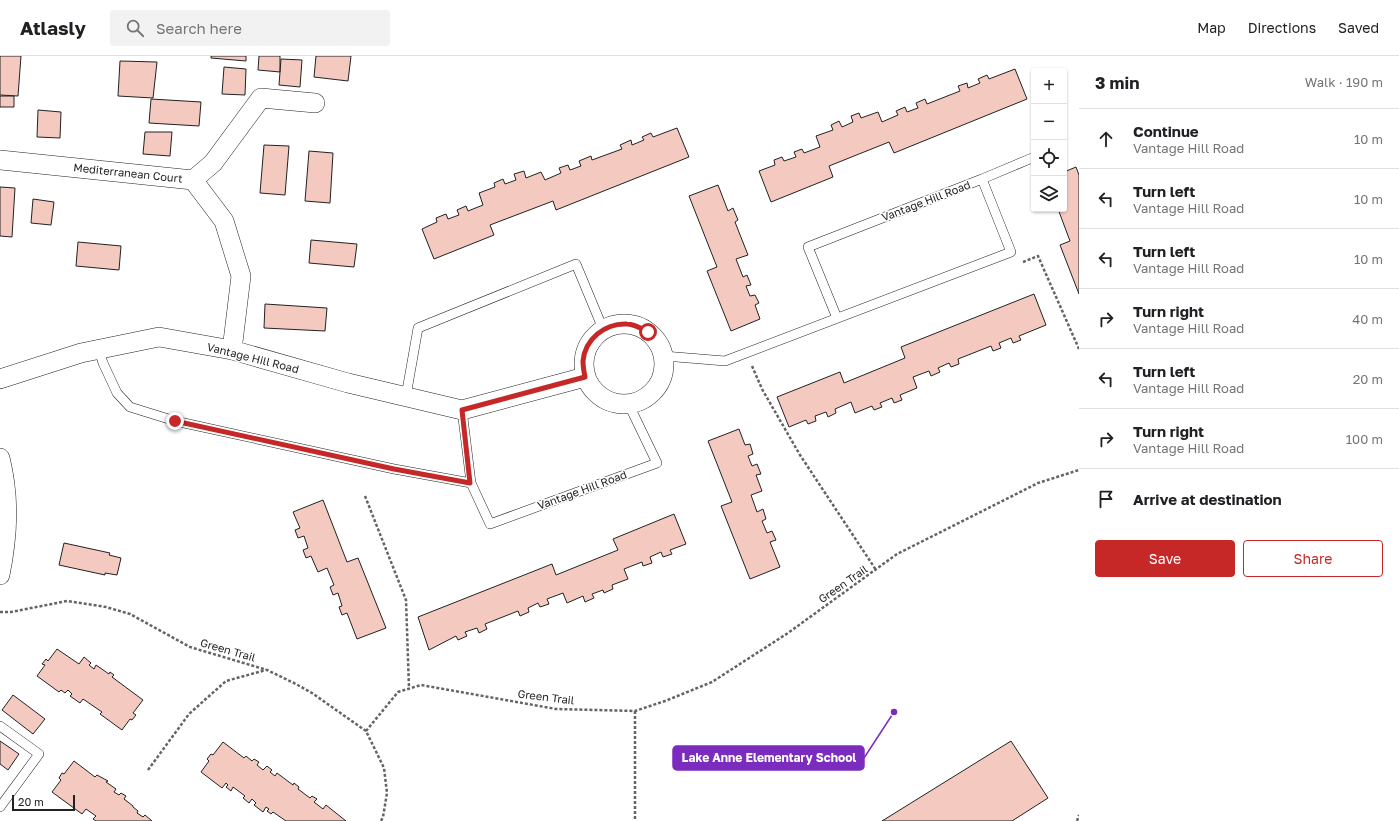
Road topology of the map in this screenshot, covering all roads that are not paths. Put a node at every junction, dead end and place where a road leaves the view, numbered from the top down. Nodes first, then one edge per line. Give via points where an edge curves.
1 (315, 103) dead end
2 (1031, 158) edge
3 (0, 160) edge
4 (982, 179) junction
5 (193, 180) junction
6 (837, 318) junction
7 (603, 330) junction
8 (99, 350) junction
9 (232, 350) junction
10 (664, 356) junction
11 (585, 377) junction
12 (0, 379) edge
13 (406, 396) junction
14 (630, 405) junction
15 (462, 410) junction
16 (0, 458) edge
17 (470, 483) junction
18 (0, 575) edge
19 (0, 726) edge
20 (0, 807) edge

1 - 5 street via 260,98 213,163
2 - 4 lane
3 - 5 street, Mediterranean Court
4 - 6 lane, Vantage Hill Road via 808,246
4 - 6 lane, Vantage Hill Road via 1011,252
5 - 9 street, Mediterranean Court via 224,221 241,276
6 - 10 lane via 725,361
7 - 10 street via 613,325 635,326 648,332 658,343
7 - 11 street via 586,348 583,361
7 - 13 lane via 576,264 418,328
8 - 9 street, Vantage Hill Road via 159,337
8 - 12 street, Vantage Hill Road
8 - 17 lane via 117,392 130,407 175,421
9 - 13 street, Vantage Hill Road via 348,383
10 - 14 street via 664,372 657,388 643,400
11 - 14 street via 592,390 604,400 618,405
11 - 15 street, Vantage Hill Road
13 - 15 street, Vantage Hill Road
14 - 17 lane, Vantage Hill Road via 656,463 490,524
15 - 17 lane, Vantage Hill Road
16 - 18 street via 7,510 5,548
19 - 20 lane via 39,754

